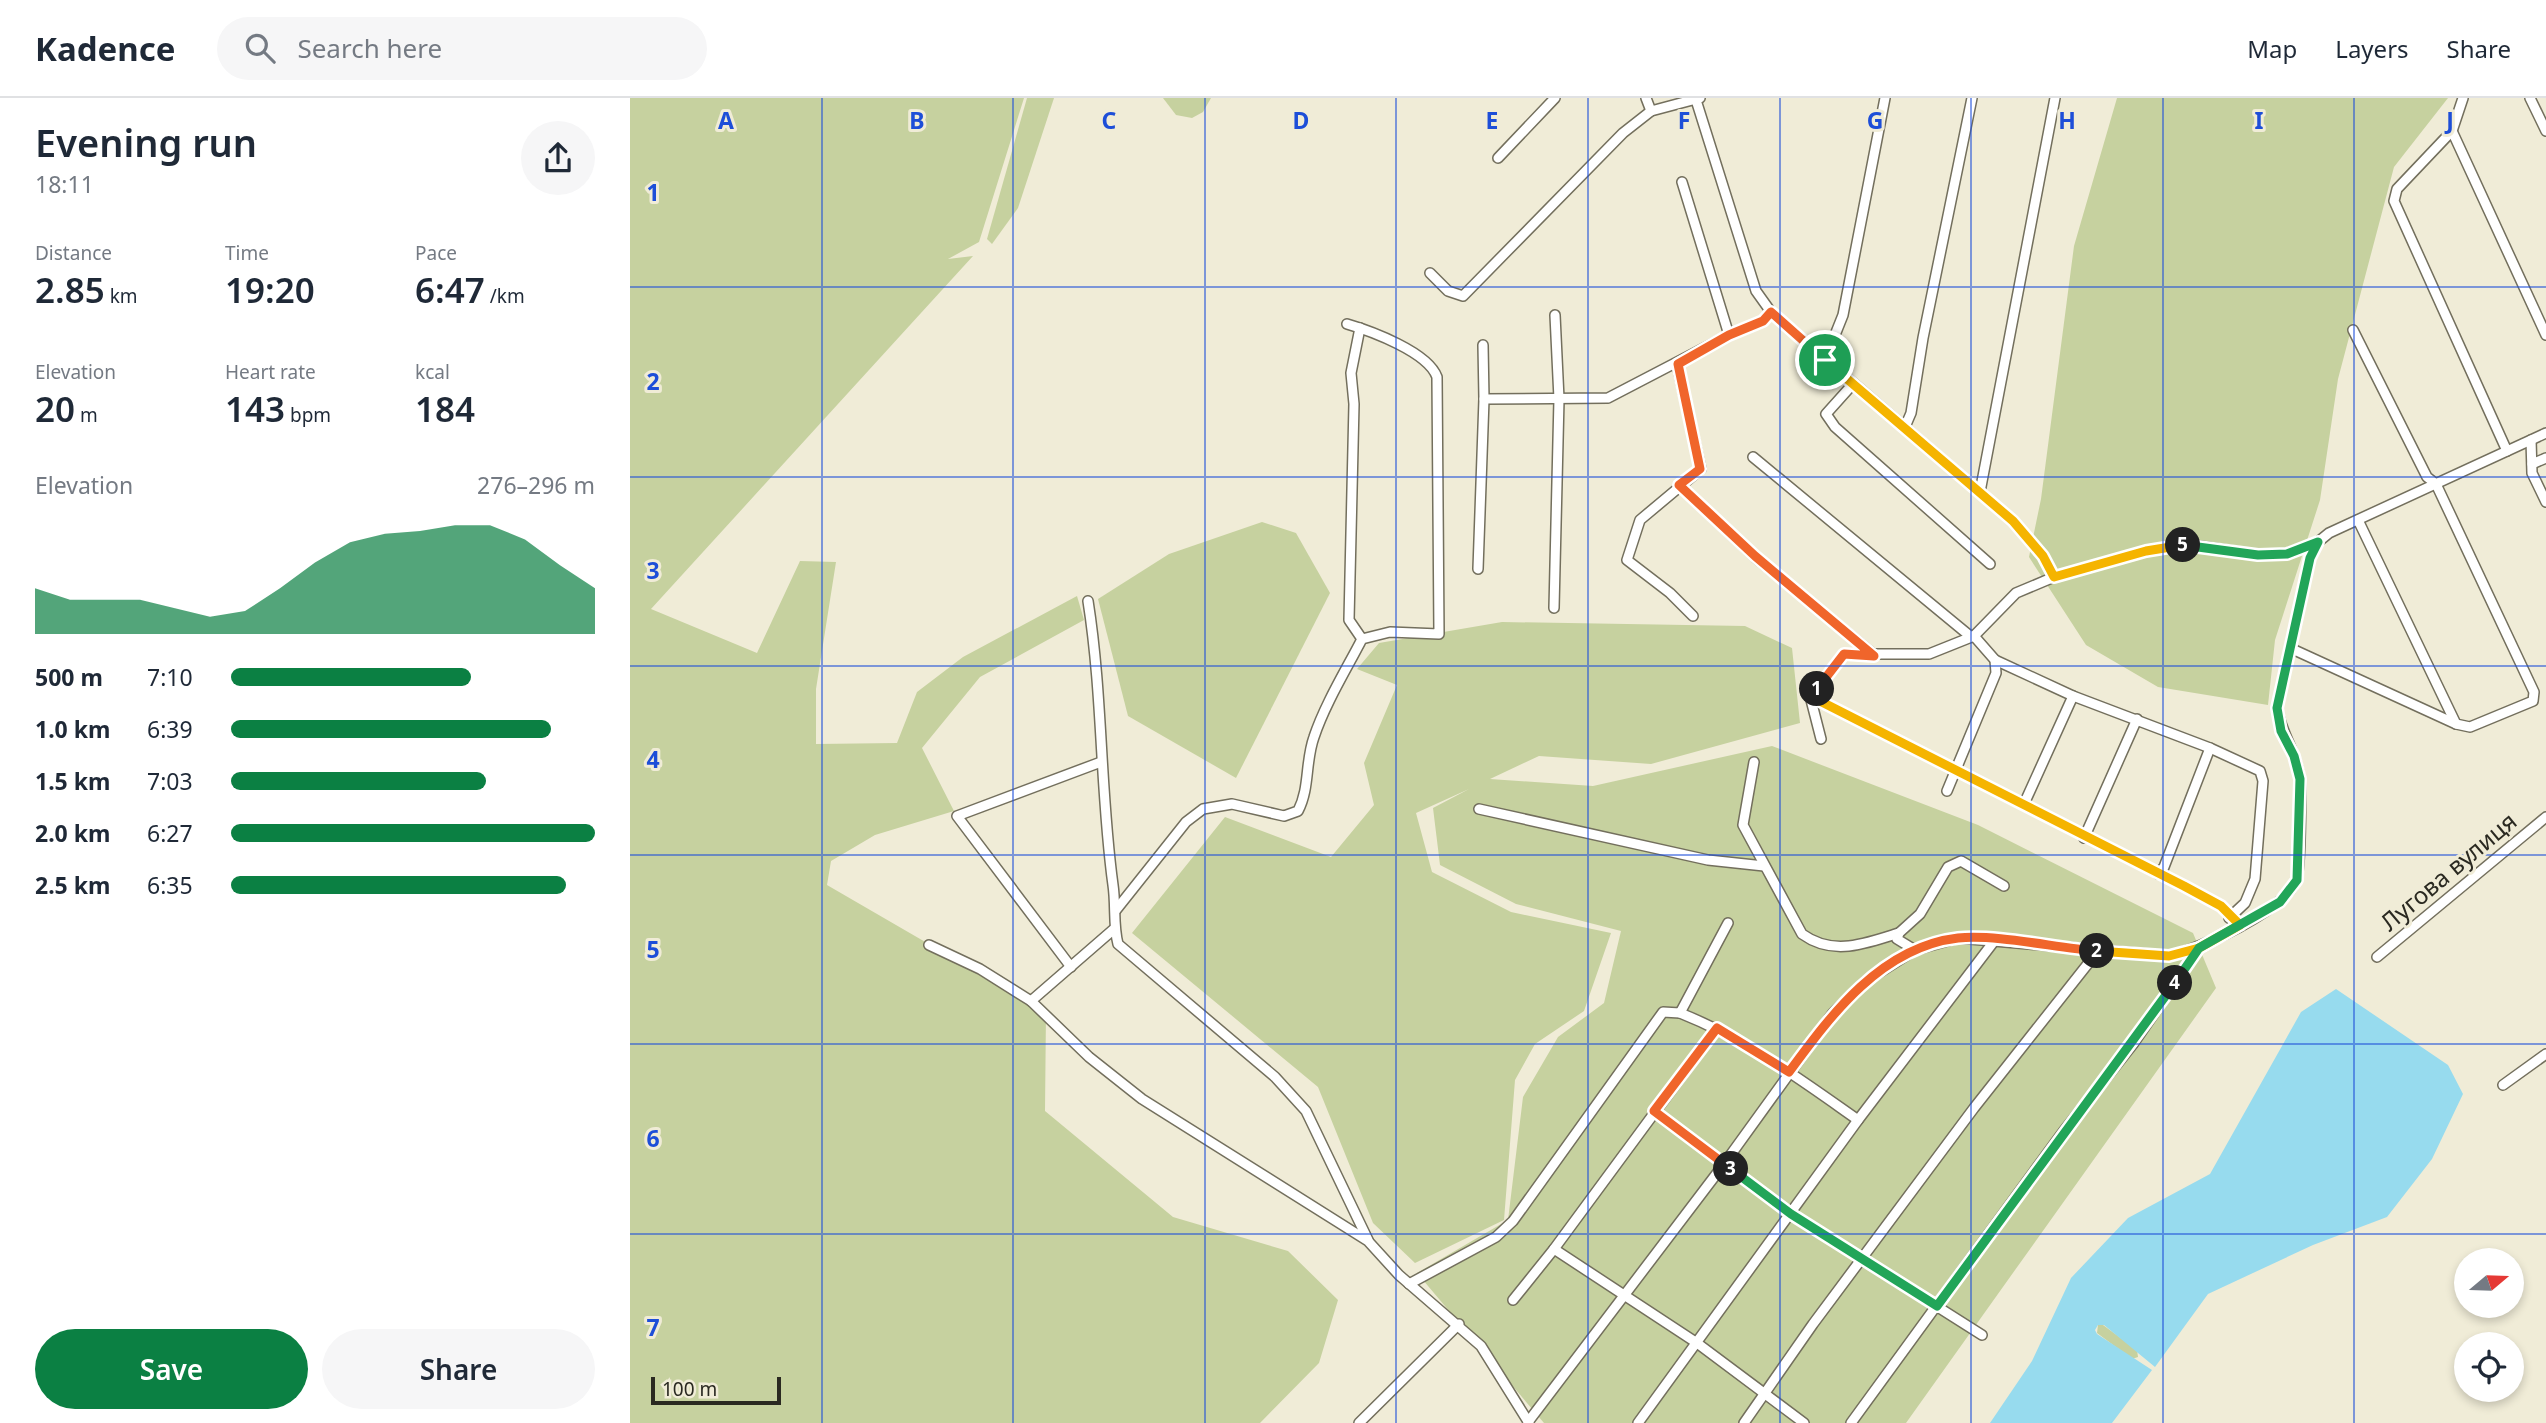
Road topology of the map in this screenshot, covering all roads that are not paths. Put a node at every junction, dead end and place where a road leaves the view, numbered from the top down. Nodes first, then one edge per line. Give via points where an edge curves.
1 (1555, 98) edge
2 (1646, 98) edge
3 (1885, 98) edge
4 (1972, 98) edge
5 (2055, 98) edge
6 (2463, 98) edge
7 (2530, 98) edge
8 (1698, 99) edge
9 (1651, 111) junction
10 (2452, 131) junction
11 (2546, 131) edge
12 (1498, 158) dead end
13 (1682, 182) dead end
14 (1430, 273) dead end
15 (1771, 312) junction
16 (1555, 315) dead end
17 (1347, 324) dead end
18 (1360, 328) junction
19 (2353, 330) dead end
20 (1729, 335) junction
21 (2546, 335) edge
22 (1483, 345) dead end
23 (1825, 360) junction
24 (1678, 364) junction
25 (1852, 385) junction
26 (1484, 399) junction
27 (1559, 399) junction
28 (1905, 427) junction
29 (2546, 433) edge
30 (2531, 440) junction
31 (2507, 451) junction
32 (1754, 457) dead end
33 (2546, 458) edge
34 (2532, 464) junction
35 (2436, 484) junction
36 (1679, 485) junction
37 (1980, 492) junction
38 (2546, 502) edge
39 (2358, 520) junction
40 (2318, 542) junction
41 (1990, 564) dead end
42 (1478, 569) dead end
43 (2054, 577) junction
44 (1088, 601) dead end
45 (1554, 608) dead end
46 (1693, 616) dead end
47 (1972, 636) junction
48 (1362, 639) junction
49 (2290, 648) junction
50 (1874, 656) junction
51 (1995, 660) junction
52 (2546, 695) edge
53 (1810, 696) junction
54 (2073, 696) junction
55 (2533, 701) junction
56 (2137, 719) junction
57 (2456, 724) junction
58 (1821, 739) dead end
59 (2210, 748) junction
60 (1101, 762) junction
61 (1754, 762) dead end
62 (1955, 771) junction
63 (1947, 791) dead end
64 (2024, 804) junction
65 (1479, 809) dead end
66 (2546, 817) edge
67 (2084, 838) junction
68 (1764, 866) junction
69 (2158, 874) junction
70 (2004, 886) dead end
71 (1116, 910) junction
72 (2229, 918) junction
73 (1728, 923) dead end
74 (2240, 925) junction
75 (1114, 929) junction
76 (1899, 933) junction
77 (1995, 940) junction
78 (929, 946) dead end
79 (2199, 948) junction
80 (1915, 950) junction
81 (2098, 951) junction
82 (2377, 957) dead end
83 (1071, 967) junction
84 (1031, 1001) junction
85 (1680, 1013) junction
86 (1717, 1028) junction
87 (2546, 1054) edge
88 (1789, 1072) junction
89 (2502, 1085) dead end
90 (1654, 1111) junction
91 (1858, 1120) junction
92 (1724, 1164) junction
93 (1791, 1214) junction
94 (1368, 1241) junction
95 (1555, 1250) junction
96 (1863, 1259) junction
97 (1409, 1284) junction
98 (1624, 1296) junction
99 (1513, 1300) dead end
100 (1937, 1306) junction
101 (1459, 1324) junction
102 (1982, 1335) dead end
103 (1697, 1343) junction
104 (1767, 1392) junction
105 (1528, 1422) edge
106 (1359, 1423) edge
107 (1638, 1423) edge
108 (1744, 1423) edge
109 (1804, 1423) edge
110 (1851, 1423) edge

1 - 12 street
2 - 9 street
3 - 23 street via 1843,316
4 - 28 street
5 - 37 street
6 - 10 street
7 - 11 street
8 - 9 street
8 - 15 street via 1756,291
9 - 14 street via 1623,133 1463,296 1448,290
10 - 21 street
10 - 31 street via 2397,189 2394,201
13 - 20 street
15 - 20 street via 1763,321
15 - 23 street
16 - 27 street
17 - 18 street
18 - 48 street via 1351,373 1349,620
18 - 48 street via 1434,369 1438,437 1439,634 1390,632
19 - 35 street via 2427,477
20 - 24 street
22 - 26 street
23 - 25 street
24 - 27 street via 1608,398
24 - 36 street via 1700,469
25 - 28 street
25 - 41 street via 1826,415 1835,427
26 - 27 street
26 - 42 street
27 - 45 street
28 - 37 street
29 - 30 street
30 - 31 street
30 - 34 street
31 - 35 street
32 - 47 street
33 - 34 street
34 - 38 street
35 - 39 street
35 - 55 street via 2534,692
36 - 46 street via 1640,520 1627,560
36 - 50 street
37 - 43 street via 2021,530
39 - 40 street
39 - 57 street
40 - 43 street via 2287,554 2258,555 2186,544
40 - 49 street via 2310,558
43 - 47 street via 2016,593
44 - 60 street via 1101,707
47 - 50 street via 1929,654
47 - 51 street
48 - 71 street via 1314,737 1306,796 1298,811 1284,816 1232,804 1203,809 1186,822
49 - 57 street
49 - 74 street via 2277,708 2300,779 2297,880 2280,902
50 - 53 street via 1844,654
51 - 54 street
51 - 62 street via 1996,673
52 - 55 street
53 - 58 street
53 - 62 street
54 - 56 street
54 - 64 street
55 - 57 street via 2470,727
56 - 59 street
56 - 67 street
59 - 69 street
59 - 72 street via 2251,765 2263,780 2255,879 2245,902
60 - 71 street
60 - 83 street via 957,816
61 - 68 street via 1743,825
62 - 63 street
62 - 64 street
64 - 67 street
65 - 68 street via 1708,860
66 - 82 street, Лугова вулиця
67 - 69 street
68 - 76 street via 1801,934 1809,939 1849,948
69 - 72 street via 2221,906
70 - 76 street via 1961,861 1954,863 1920,914
71 - 75 street
72 - 74 street
73 - 85 street
74 - 79 street
75 - 83 street
75 - 94 street via 1118,944 1130,956 1275,1077 1306,1111
76 - 80 street via 1897,939
77 - 80 street via 1958,938
77 - 81 street
77 - 91 street
78 - 84 street via 980,969
79 - 81 street via 2169,956
79 - 100 street
80 - 88 street via 1866,981 1833,1013
81 - 96 street
83 - 84 street
84 - 94 street via 1089,1057 1142,1099
85 - 86 street
85 - 97 street via 1663,1012 1513,1221 1496,1237
86 - 88 street
86 - 90 street
87 - 89 street
88 - 91 street
88 - 92 street
90 - 92 street
90 - 95 street
91 - 93 street
92 - 93 street
92 - 98 street
93 - 96 street
93 - 103 street
94 - 97 street
95 - 98 street
95 - 99 street
96 - 100 street
96 - 104 street
97 - 101 street
98 - 103 street
98 - 105 street
100 - 102 street
100 - 110 street
101 - 105 street via 1481,1346
101 - 106 street
103 - 104 street
103 - 107 street
104 - 108 street
104 - 109 street

